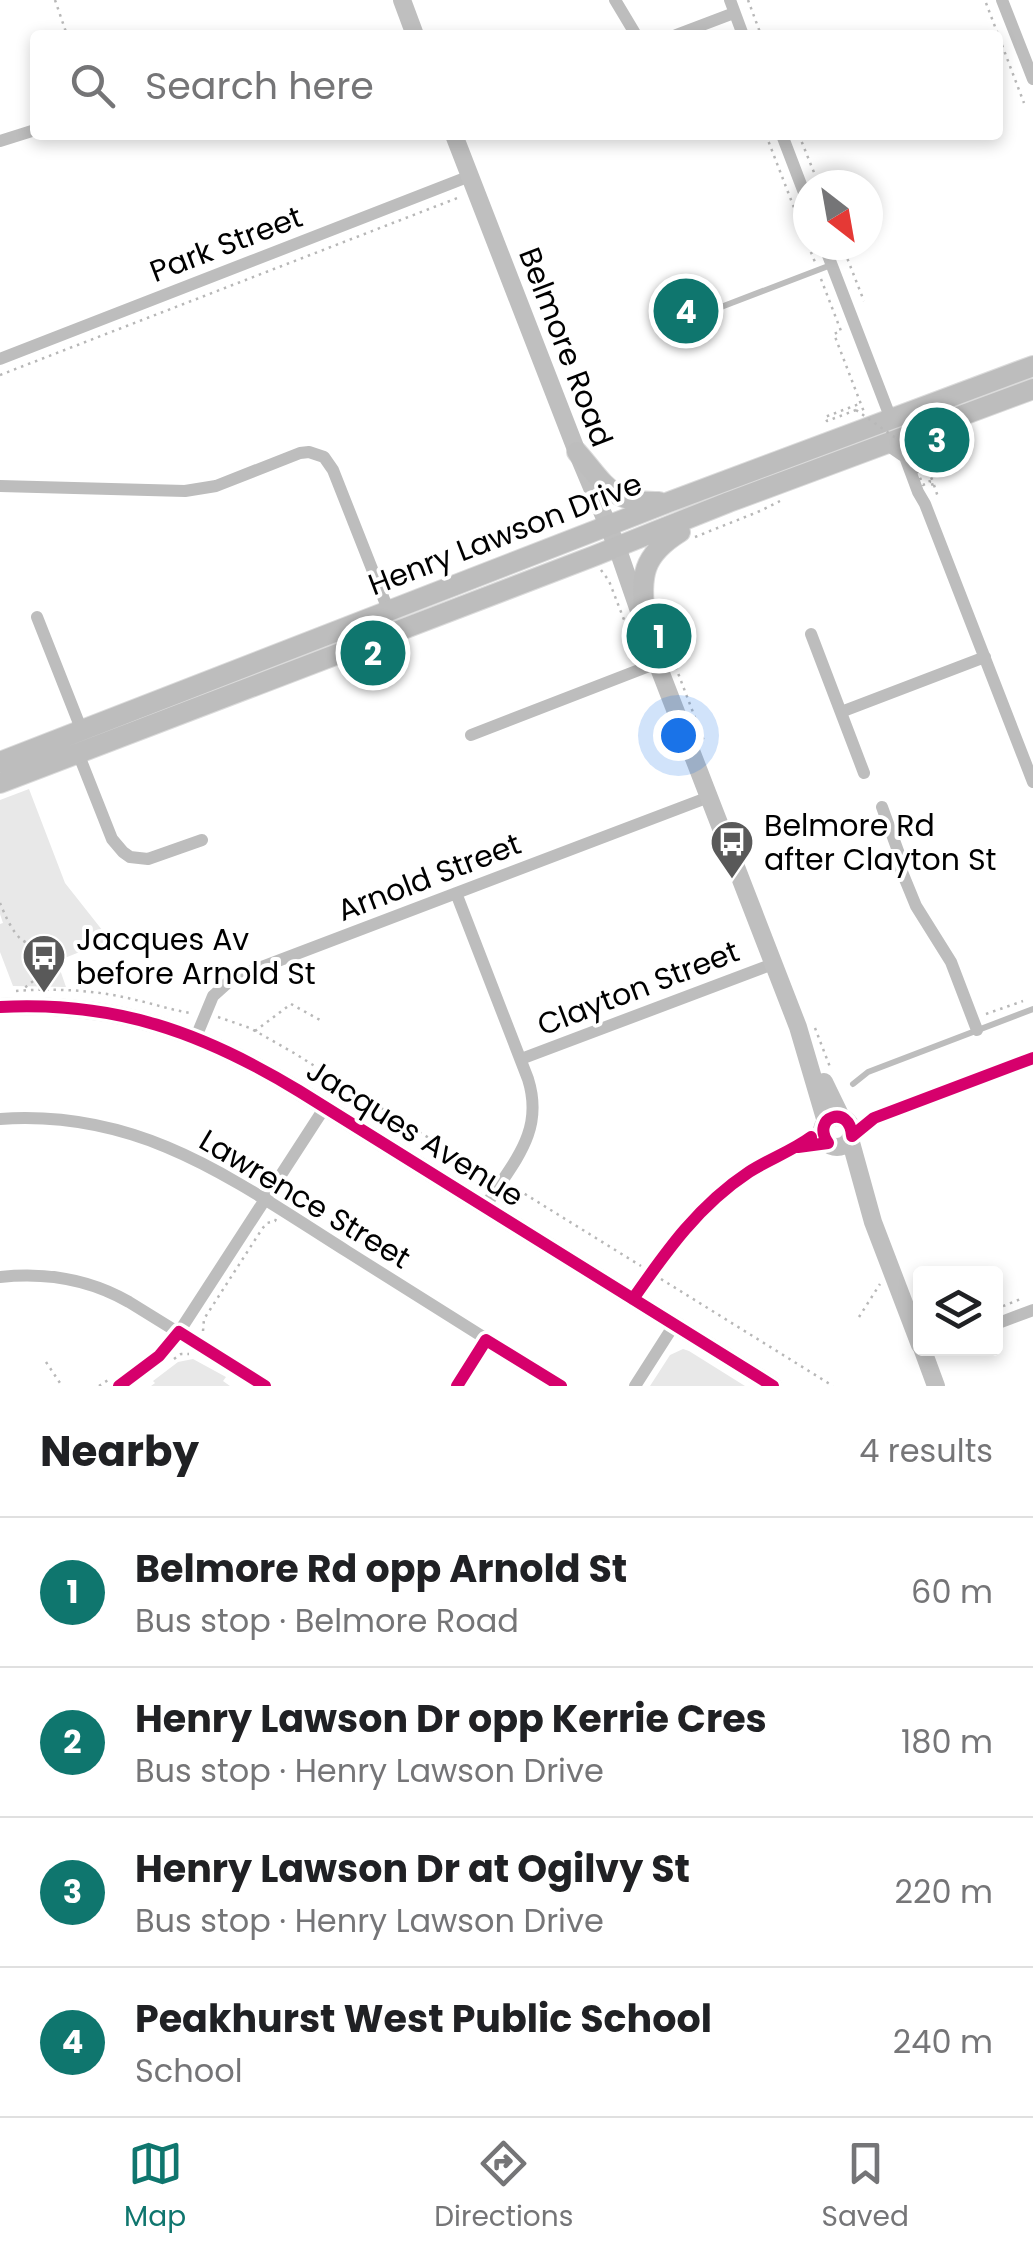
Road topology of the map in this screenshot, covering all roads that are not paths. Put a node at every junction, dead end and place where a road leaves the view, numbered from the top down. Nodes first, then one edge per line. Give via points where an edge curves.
1 (402, 0) edge
2 (614, 0) edge
3 (1002, 0) edge
4 (732, 6) edge
5 (413, 30) edge
6 (633, 30) edge
7 (686, 30) edge
8 (741, 30) edge
9 (1033, 79) edge
10 (30, 131) edge
11 (0, 140) edge
12 (456, 140) edge
13 (784, 140) edge
14 (795, 170) edge
15 (470, 176) junction
16 (830, 260) edge
17 (832, 265) junction
18 (721, 307) dead end
19 (0, 358) edge
20 (1033, 366) edge
21 (1033, 389) edge
22 (891, 418) junction
23 (886, 444) junction
24 (577, 452) junction
25 (0, 486) edge
26 (669, 502) junction
27 (729, 502) junction
28 (607, 526) junction
29 (617, 547) junction
30 (389, 612) junction
31 (37, 617) dead end
32 (645, 630) junction
33 (810, 634) dead end
34 (663, 658) junction
35 (985, 658) junction
36 (841, 712) junction
37 (82, 731) junction
38 (471, 735) dead end
39 (78, 752) junction
40 (0, 762) edge
41 (864, 774) dead end
42 (1033, 782) edge
43 (0, 783) edge
44 (709, 797) junction
45 (882, 807) dead end
46 (202, 840) dead end
47 (456, 893) junction
48 (773, 964) junction
49 (3, 999) edge
50 (1033, 1009) edge
51 (977, 1030) junction
52 (196, 1037) junction
53 (1033, 1058) edge
54 (521, 1059) junction
55 (853, 1084) dead end
56 (325, 1107) junction
57 (0, 1118) edge
58 (837, 1131) junction
59 (266, 1201) junction
60 (486, 1207) junction
61 (0, 1277) edge
62 (634, 1299) junction
63 (1033, 1310) edge
64 (1003, 1321) edge
65 (913, 1323) edge
66 (674, 1325) junction
67 (179, 1332) junction
68 (486, 1340) junction
69 (926, 1356) edge
70 (116, 1381) edge
71 (265, 1386) edge
72 (457, 1386) edge
73 (561, 1386) edge
74 (635, 1386) edge
75 (773, 1386) edge
76 (936, 1386) edge

1 - 5 main road
2 - 6 street
3 - 9 street
4 - 7 street
4 - 8 street
10 - 11 street
12 - 15 main road, Belmore Road
13 - 14 street
15 - 19 street, Park Street
15 - 24 main road, Belmore Road
16 - 17 street
17 - 18 lane
17 - 22 street
20 - 22 main road, Henry Lawson Drive
21 - 23 main road, Henry Lawson Drive
22 - 26 main road, Henry Lawson Drive
23 - 27 main road, Henry Lawson Drive
23 - 35 street via 905,457
24 - 26 main road via 623,499
24 - 28 main road, Belmore Road
25 - 30 street via 186,491 322,449
26 - 28 main road, Henry Lawson Drive
27 - 29 main road, Henry Lawson Drive
27 - 32 main road via 661,544 650,558
28 - 29 main road, Belmore Road
28 - 30 main road, Henry Lawson Drive
29 - 32 main road, Belmore Road
29 - 39 main road, Henry Lawson Drive
30 - 37 main road, Henry Lawson Drive
31 - 37 street
32 - 34 main road, Belmore Road
33 - 36 street
34 - 38 street
34 - 44 main road, Belmore Road
35 - 36 street
35 - 42 street
36 - 41 street
37 - 40 main road, Henry Lawson Drive
39 - 43 main road, Henry Lawson Drive
39 - 46 street via 123,852 157,857
44 - 47 street, Arnold Street
44 - 48 main road, Belmore Road
45 - 51 street via 912,898 951,962
47 - 52 street, Arnold Street via 234,978 219,989
47 - 54 street
48 - 54 street, Clayton Street
48 - 58 main road, Belmore Road via 804,1022
49 - 52 main road, Jacques Avenue via 105,1012
50 - 51 lane
51 - 55 lane via 868,1072
52 - 56 main road, Jacques Avenue
53 - 58 street
54 - 60 street via 533,1122
56 - 59 street
56 - 60 main road, Jacques Avenue
57 - 59 street, Lawrence Street via 126,1131 199,1160
58 - 62 street via 749,1172 710,1202
58 - 65 main road, Belmore Road
59 - 67 street
59 - 68 street, Lawrence Street
60 - 62 main road, Jacques Avenue
61 - 67 street via 82,1282
62 - 66 main road, Jacques Avenue
63 - 64 street
66 - 74 street
66 - 75 main road, Jacques Avenue
67 - 70 street via 159,1356
67 - 71 street
68 - 72 street
68 - 73 street, Lawrence Street
69 - 76 main road, Belmore Road

